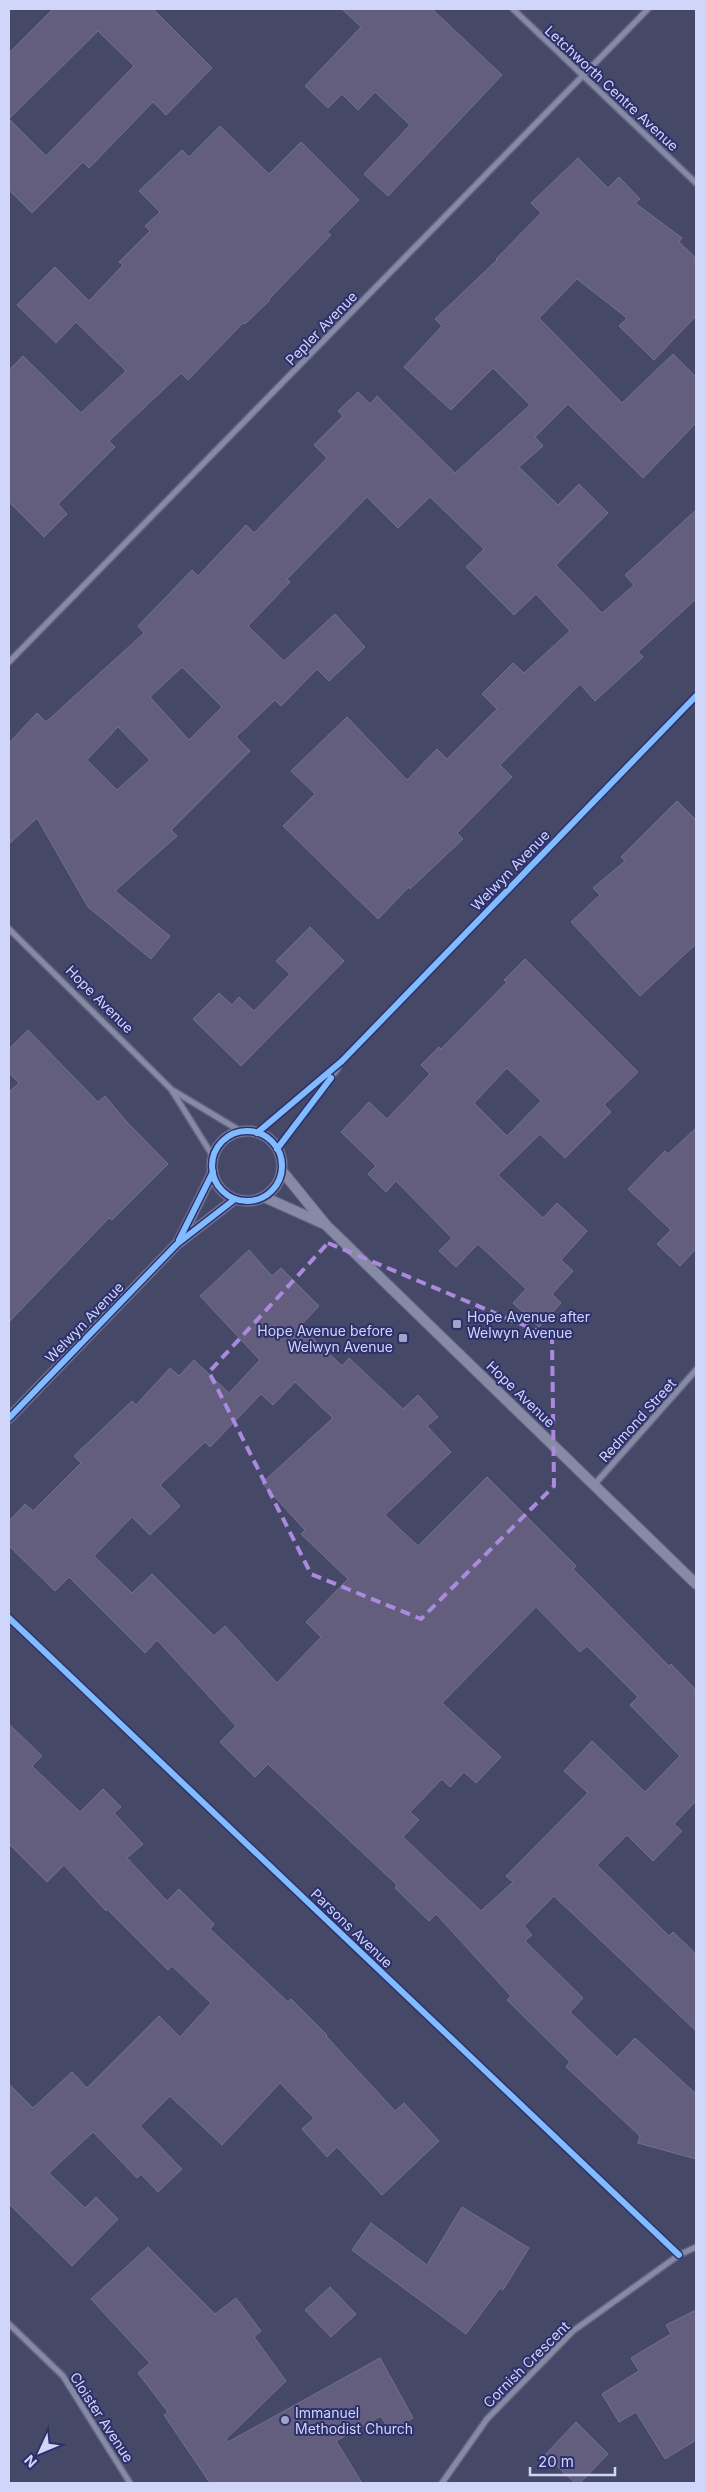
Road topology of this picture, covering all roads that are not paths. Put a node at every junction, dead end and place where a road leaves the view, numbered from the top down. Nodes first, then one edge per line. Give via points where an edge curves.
1 (513, 9) edge
2 (648, 9) edge
3 (583, 77) junction
4 (696, 183) edge
5 (9, 662) edge
6 (696, 696) edge
7 (9, 929) edge
8 (342, 1061) junction
9 (171, 1089) junction
10 (242, 1132) junction
11 (257, 1133) junction
12 (278, 1149) junction
13 (214, 1158) junction
14 (282, 1171) junction
15 (213, 1172) junction
16 (264, 1197) junction
17 (235, 1199) junction
18 (326, 1225) junction
19 (177, 1244) junction
20 (696, 1370) edge
21 (9, 1418) edge
22 (594, 1485) junction
23 (696, 1584) edge
24 (9, 1618) edge
25 (696, 2247) edge
26 (679, 2255) junction
27 (9, 2324) edge
28 (130, 2483) edge
29 (442, 2483) edge

1 - 3 street, Letchworth Centre Avenue
2 - 3 street, Pepler Avenue
3 - 4 street, Letchworth Centre Avenue
3 - 5 street, Pepler Avenue
6 - 8 street, Welwyn Avenue
7 - 9 street, Hope Avenue
8 - 11 street, Welwyn Avenue
8 - 12 street, Welwyn Avenue
9 - 10 street, Hope Avenue
9 - 13 street, Hope Avenue
10 - 11 street
10 - 13 street via 224,1141
11 - 12 street
12 - 14 street
13 - 15 street, Welwyn Avenue
14 - 16 street via 273,1190
14 - 18 street, Hope Avenue
15 - 17 street via 220,1189
15 - 19 street, Welwyn Avenue
16 - 17 street via 244,1201
16 - 18 street, Hope Avenue
17 - 19 street, Welwyn Avenue
18 - 22 street, Hope Avenue
19 - 21 street, Welwyn Avenue
20 - 22 street, Redmond Street
22 - 23 street, Hope Avenue
24 - 26 street, Parsons Avenue
25 - 26 street, Cornish Crescent
26 - 29 street, Cornish Crescent via 573,2331 487,2419
27 - 28 street, Cloister Avenue via 63,2376

